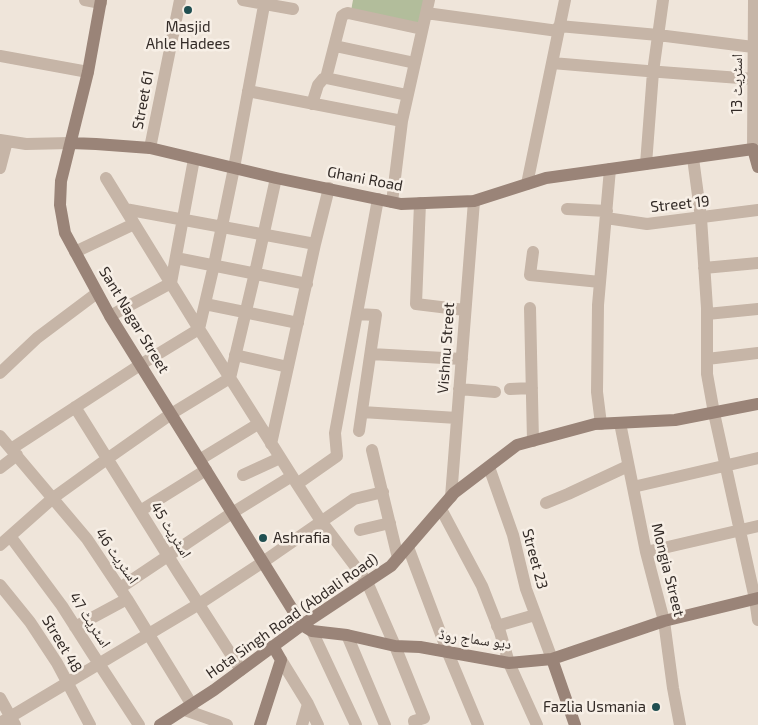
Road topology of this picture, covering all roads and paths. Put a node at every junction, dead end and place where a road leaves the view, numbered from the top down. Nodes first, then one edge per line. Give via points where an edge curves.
1 (85, 0) edge
2 (180, 0) edge
3 (243, 0) edge
4 (428, 0) edge
5 (565, 0) edge
6 (663, 0) edge
7 (754, 0) edge
8 (101, 1) edge
9 (265, 2) edge
10 (293, 9) dead end
11 (426, 13) junction
12 (422, 29) junction
13 (559, 29) junction
14 (658, 35) junction
15 (335, 46) junction
16 (753, 47) junction
17 (0, 56) edge
18 (415, 63) junction
19 (552, 63) junction
20 (88, 72) junction
21 (653, 72) junction
22 (755, 73) edge
23 (326, 78) junction
24 (248, 91) junction
25 (407, 95) junction
26 (312, 104) junction
27 (402, 121) junction
28 (4, 141) edge
29 (72, 143) junction
30 (150, 148) junction
31 (194, 158) junction
32 (693, 158) junction
33 (756, 158) edge
34 (646, 164) junction
35 (0, 168) edge
36 (234, 168) junction
37 (610, 169) junction
38 (106, 178) dead end
39 (276, 178) junction
40 (527, 184) junction
41 (329, 188) junction
42 (378, 199) junction
43 (474, 201) junction
44 (392, 202) junction
45 (420, 203) junction
46 (125, 209) junction
47 (567, 209) dead end
48 (758, 210) edge
49 (606, 215) junction
50 (701, 218) junction
51 (183, 219) junction
52 (134, 224) junction
53 (222, 226) junction
54 (263, 234) junction
55 (315, 244) junction
56 (75, 252) junction
57 (533, 252) dead end
58 (176, 258) junction
59 (758, 263) edge
60 (214, 265) junction
61 (704, 268) junction
62 (255, 273) junction
63 (600, 282) junction
64 (171, 283) junction
65 (306, 284) junction
66 (97, 293) junction
67 (205, 304) junction
68 (530, 308) dead end
69 (758, 309) edge
70 (465, 310) junction
71 (246, 312) junction
72 (357, 314) junction
73 (707, 314) junction
74 (110, 316) junction
75 (298, 323) junction
76 (199, 329) junction
77 (758, 353) edge
78 (371, 354) junction
79 (235, 355) junction
80 (462, 359) junction
81 (707, 359) junction
82 (140, 365) junction
83 (288, 367) junction
84 (0, 373) edge
85 (230, 378) junction
86 (532, 388) junction
87 (510, 389) dead end
88 (459, 390) junction
89 (495, 392) dead end
90 (758, 404) edge
91 (74, 407) junction
92 (362, 412) junction
93 (714, 413) junction
94 (171, 414) junction
95 (457, 418) junction
96 (620, 423) junction
97 (258, 424) junction
98 (600, 424) junction
99 (359, 431) dead end
100 (0, 436) edge
101 (533, 441) junction
102 (271, 444) junction
103 (372, 450) dead end
104 (14, 452) junction
105 (280, 458) junction
106 (758, 458) edge
107 (107, 459) junction
108 (202, 465) junction
109 (628, 466) junction
110 (726, 466) junction
111 (489, 467) junction
112 (0, 468) edge
113 (243, 475) dead end
114 (294, 480) junction
115 (633, 487) junction
116 (382, 492) junction
117 (451, 497) junction
118 (53, 498) junction
119 (546, 503) dead end
120 (441, 509) junction
121 (140, 511) junction
122 (232, 513) junction
123 (321, 521) junction
124 (390, 523) junction
125 (758, 526) edge
126 (360, 530) dead end
127 (740, 530) junction
128 (10, 536) junction
129 (0, 545) edge
130 (408, 547) junction
131 (646, 552) junction
132 (168, 556) junction
133 (398, 558) junction
134 (263, 562) junction
135 (367, 582) junction
136 (0, 585) edge
137 (124, 593) junction
138 (756, 599) edge
139 (199, 604) junction
140 (535, 615) junction
141 (758, 620) edge
142 (664, 621) junction
143 (497, 626) junction
144 (75, 627) junction
145 (307, 628) junction
146 (149, 634) junction
147 (347, 635) junction
148 (273, 646) junction
149 (395, 646) junction
150 (448, 653) junction
151 (552, 659) junction
152 (281, 660) junction
153 (509, 663) junction
154 (99, 664) junction
155 (241, 670) junction
156 (67, 683) junction
157 (0, 698) edge
158 (308, 704) junction
159 (189, 707) junction
160 (8, 722) edge
161 (90, 725) edge
162 (139, 725) edge
163 (160, 725) edge
164 (226, 725) edge
165 (260, 725) edge
166 (302, 725) edge
167 (318, 725) edge
168 (356, 725) edge
169 (385, 725) edge
170 (415, 725) edge
171 (478, 725) edge
172 (537, 725) edge
173 (575, 725) edge
174 (680, 725) edge

1 - 8 street
2 - 30 street, Street 61
3 - 9 street
4 - 11 street
5 - 13 street
6 - 14 street
7 - 16 street, اسٹریٹ 13
8 - 20 street, Sant Nagar Street
9 - 10 street
9 - 24 street
11 - 12 street
11 - 13 street
12 - 15 street via 348,13 342,16
12 - 18 street
13 - 14 street
13 - 19 street
14 - 16 street
14 - 21 street
15 - 18 street
15 - 23 street
16 - 22 street, اسٹریٹ 13
17 - 20 street
18 - 25 street
19 - 21 street
19 - 40 street
20 - 29 street, Sant Nagar Street
21 - 22 street
21 - 34 street
22 - 33 street, اسٹریٹ 13
23 - 25 street
23 - 26 street via 318,84
24 - 26 street
24 - 36 street
25 - 27 street
26 - 27 street
27 - 44 street
28 - 29 street, Ghani Road
28 - 35 street
29 - 30 street, Ghani Road
29 - 56 street, Sant Nagar Street via 66,158 60,205 65,234
30 - 31 street, Ghani Road
31 - 36 street, Ghani Road
31 - 51 street
32 - 33 street, Ghani Road
32 - 34 street, Ghani Road
32 - 50 street
34 - 37 street, Ghani Road
36 - 39 street, Ghani Road
36 - 53 street
37 - 40 street, Ghani Road via 546,178
37 - 49 street
38 - 46 street
39 - 41 street, Ghani Road
39 - 54 street
40 - 43 street, Ghani Road
41 - 42 street, Ghani Road
41 - 55 street
42 - 44 street, Ghani Road
42 - 72 street
43 - 45 street, Ghani Road
43 - 70 street, Vishnu Street
44 - 45 street, Ghani Road
45 - 70 street via 416,304
46 - 51 street
46 - 52 street
47 - 49 street, Street 19
48 - 50 street, Street 19
49 - 50 street, Street 19 via 647,224
49 - 63 street
50 - 61 street
51 - 53 street
51 - 58 street
52 - 56 street
52 - 64 street
53 - 54 street
53 - 60 street
54 - 55 street
54 - 62 street
55 - 65 street
56 - 66 street, Sant Nagar Street
57 - 63 street via 530,275
58 - 60 street
58 - 64 street
59 - 61 street
60 - 62 street
60 - 67 street
61 - 73 street
62 - 65 street
62 - 71 street
63 - 98 street via 597,392
64 - 74 street
64 - 76 street
65 - 75 street
66 - 74 street, Sant Nagar Street
66 - 84 street via 37,338
67 - 71 street
67 - 76 street
68 - 86 street
69 - 73 street
70 - 80 street, Vishnu Street
71 - 75 street
71 - 79 street
72 - 78 street via 376,315
72 - 114 street via 335,433 337,456
73 - 81 street
74 - 82 street, Sant Nagar Street
75 - 83 street
76 - 82 street
76 - 85 street
77 - 81 street
78 - 80 street
78 - 92 street
79 - 83 street
79 - 85 street
80 - 88 street, Vishnu Street
81 - 93 street
82 - 91 street
82 - 94 street, Sant Nagar Street
83 - 102 street
85 - 94 street
85 - 97 street
86 - 87 street
86 - 101 street
88 - 89 street
88 - 95 street, Vishnu Street
90 - 93 street, Hota Singh Road (Abdali Road)
91 - 104 street
91 - 107 street, اسٹریٹ 45
92 - 95 street
92 - 99 street
93 - 96 street, Hota Singh Road (Abdali Road) via 675,420
93 - 110 street
94 - 107 street
94 - 108 street, Sant Nagar Street
95 - 117 street, Vishnu Street
96 - 98 street, Hota Singh Road (Abdali Road)
96 - 109 street, Mongia Street
97 - 102 street
97 - 108 street
98 - 101 street, Hota Singh Road (Abdali Road)
100 - 104 street, اسٹریٹ 46
101 - 111 street, Hota Singh Road (Abdali Road) via 517,446
102 - 105 street
103 - 116 street
104 - 112 street
104 - 118 street, اسٹریٹ 46
105 - 113 street
105 - 114 street
106 - 110 street
107 - 118 street
107 - 121 street, اسٹریٹ 45
108 - 121 street
108 - 122 street, Sant Nagar Street
109 - 115 street, Mongia Street
109 - 119 street
110 - 115 street
110 - 127 street
111 - 117 street, Hota Singh Road (Abdali Road)
111 - 140 street, Street 23 via 513,535
114 - 122 street
114 - 123 street
115 - 131 street, Mongia Street
116 - 123 street via 354,499
116 - 124 street
117 - 120 street, Hota Singh Road (Abdali Road)
118 - 128 street
118 - 137 street, اسٹریٹ 46 via 87,539
120 - 130 street, Hota Singh Road (Abdali Road)
120 - 143 street via 482,586
121 - 132 street, اسٹریٹ 45
122 - 132 street
122 - 134 street, Sant Nagar Street
123 - 134 street
123 - 135 street
124 - 126 street
124 - 133 street
125 - 127 street
127 - 131 street
127 - 138 street
128 - 129 street
128 - 144 street, اسٹریٹ 47
130 - 133 street, Hota Singh Road (Abdali Road)
130 - 150 street
131 - 142 street, Mongia Street
132 - 137 street
132 - 139 street, اسٹریٹ 45
133 - 135 street, Hota Singh Road (Abdali Road) via 392,566
134 - 139 street
134 - 145 street, Sant Nagar Street
135 - 145 street, Hota Singh Road (Abdali Road)
135 - 149 street
136 - 156 street, Street 48 via 30,622
137 - 144 street
137 - 146 street, اسٹریٹ 46
138 - 141 street
138 - 142 street, دیو سماج روڈ
139 - 146 street
139 - 155 street, اسٹریٹ 45
140 - 143 street
140 - 151 street, Street 23
142 - 151 street, دیو سماج روڈ
142 - 174 street, Mongia Street
143 - 153 street
144 - 154 street, اسٹریٹ 47
145 - 147 street, دیو سماج روڈ
145 - 148 street, Hota Singh Road (Abdali Road)
145 - 168 street
146 - 154 street
146 - 159 street, اسٹریٹ 46
147 - 149 street, دیو سماج روڈ
147 - 169 street
148 - 152 street
148 - 155 street, Hota Singh Road (Abdali Road)
149 - 150 street, دیو سماج روڈ
149 - 170 street via 424,718 414,721
150 - 153 street, دیو سماج روڈ
150 - 171 street
151 - 153 street, دیو سماج روڈ
151 - 173 street
152 - 158 street
152 - 165 street
153 - 172 street
154 - 156 street
154 - 162 street, اسٹریٹ 47
155 - 159 street, Hota Singh Road (Abdali Road)
156 - 160 street
156 - 161 street, Street 48
157 - 160 street
158 - 166 street
158 - 167 street
159 - 163 street, Hota Singh Road (Abdali Road)
159 - 164 street

